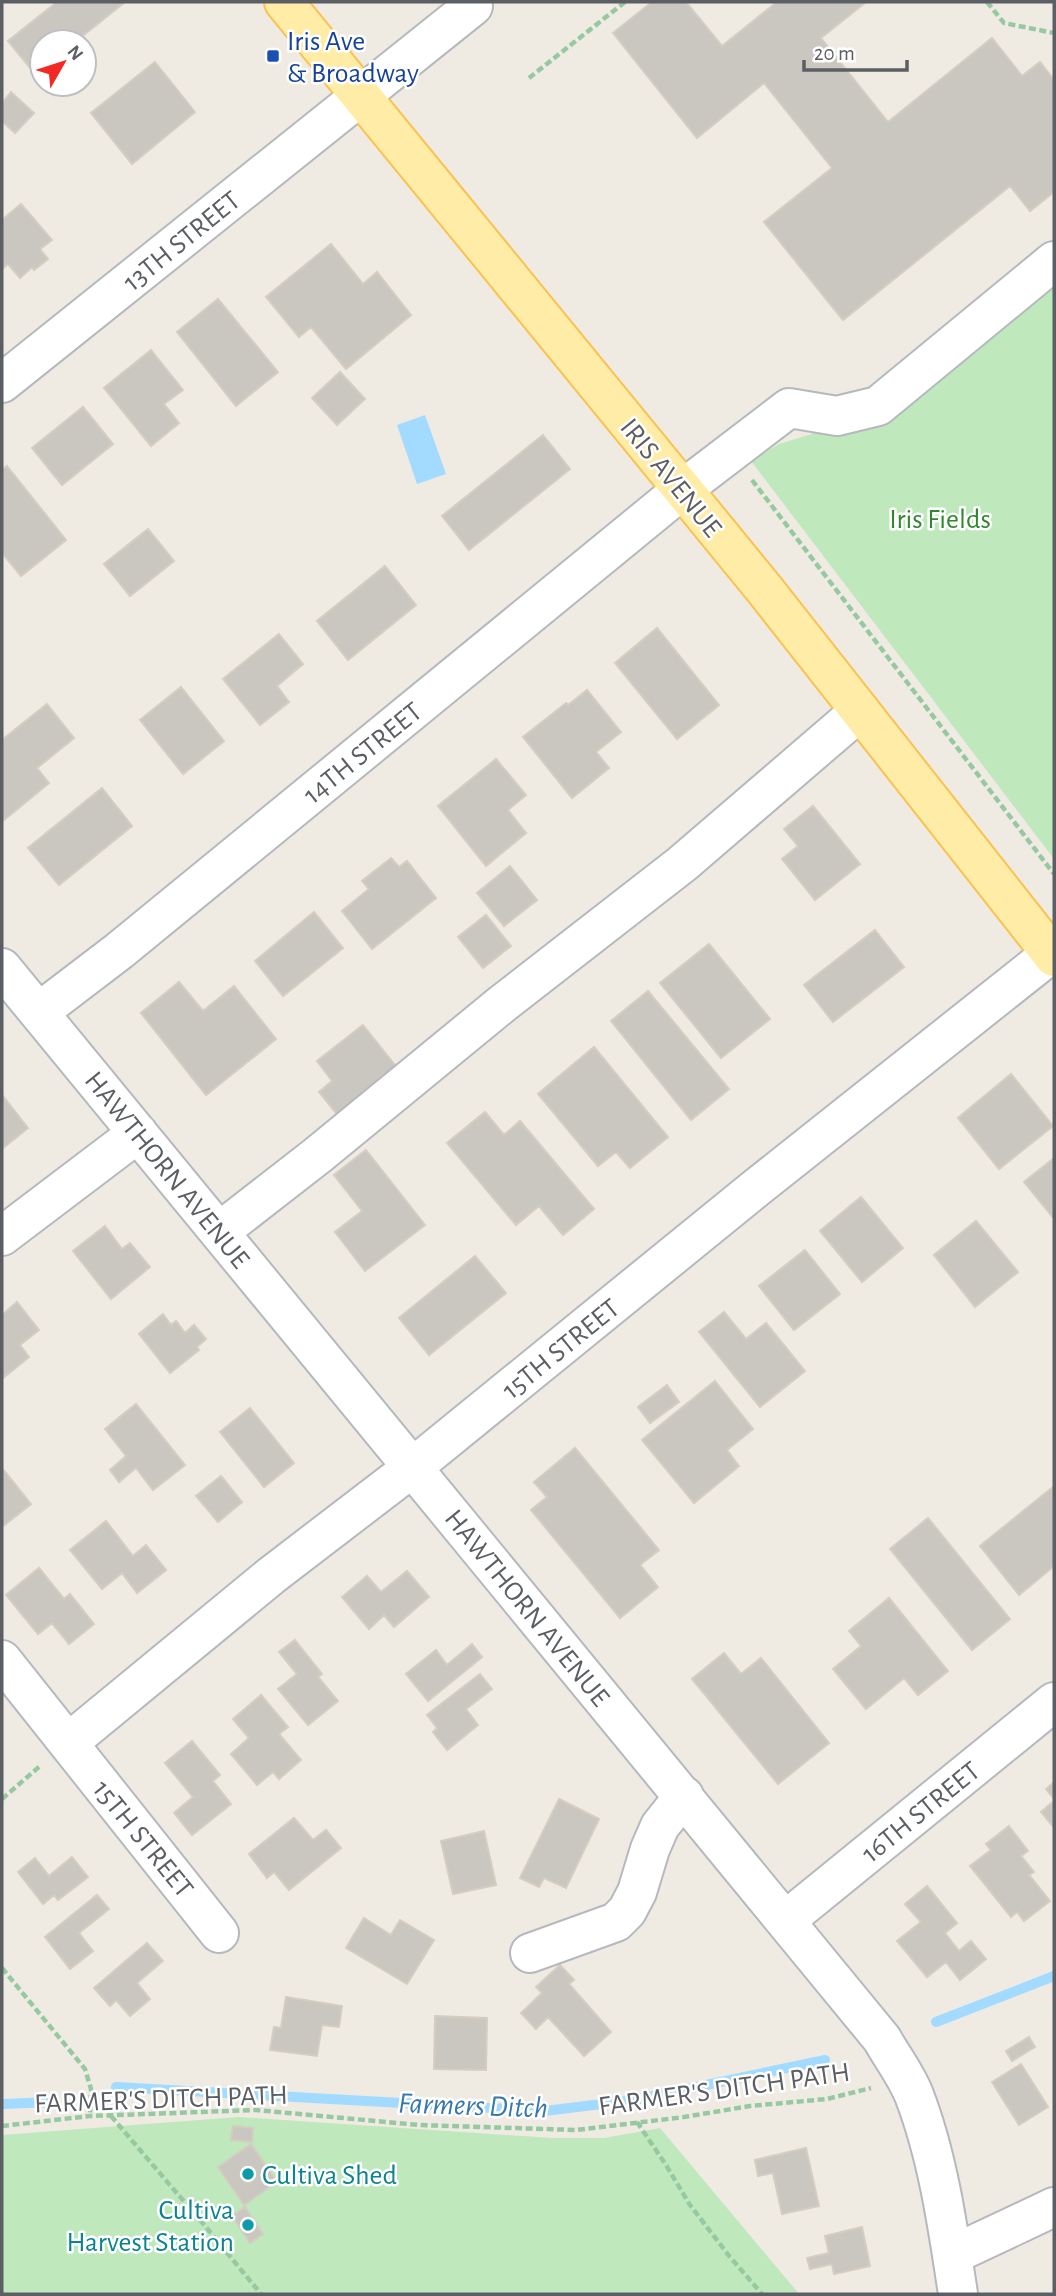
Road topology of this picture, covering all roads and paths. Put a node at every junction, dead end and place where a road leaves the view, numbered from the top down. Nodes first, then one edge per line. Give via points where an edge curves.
1 (284, 2) edge
2 (625, 2) edge
3 (987, 2) edge
4 (472, 6) dead end
5 (1054, 33) edge
6 (529, 78) dead end
7 (360, 96) junction
8 (1054, 261) edge
9 (2, 383) edge
10 (748, 476) dead end
11 (683, 489) junction
12 (860, 711) junction
13 (1054, 874) edge
14 (1053, 955) edge
15 (2, 968) edge
16 (39, 1012) junction
17 (138, 1133) junction
18 (219, 1232) junction
19 (2, 1236) edge
20 (413, 1467) junction
21 (2, 1660) edge
22 (1054, 1702) edge
23 (68, 1743) junction
24 (684, 1796) junction
25 (2, 1799) edge
26 (786, 1920) junction
27 (219, 1933) dead end
28 (530, 1953) dead end
29 (2, 1968) edge
30 (906, 2080) junction
31 (90, 2116) junction
32 (111, 2116) junction
33 (637, 2122) junction
34 (2, 2126) edge
35 (1054, 2207) edge
36 (952, 2255) junction
37 (261, 2294) edge
38 (762, 2294) edge
39 (958, 2294) edge

1 - 7 main road, IRIS AVENUE
2 - 6 path
3 - 5 path via 1004,23
4 - 7 street, 13TH STREET
7 - 9 street, 13TH STREET
7 - 11 main road, IRIS AVENUE
8 - 11 street, 14TH STREET via 878,406 837,416 789,408
10 - 13 path
11 - 12 main road, IRIS AVENUE
11 - 16 street, 14TH STREET
12 - 14 main road, IRIS AVENUE
12 - 18 street via 682,864
14 - 20 street, 15TH STREET via 918,1058
15 - 16 street, HAWTHORN AVENUE
16 - 17 street, HAWTHORN AVENUE
17 - 18 street, HAWTHORN AVENUE
17 - 19 street
18 - 20 street, HAWTHORN AVENUE
20 - 23 street, 15TH STREET via 272,1575
20 - 24 street, HAWTHORN AVENUE
21 - 23 street, 15TH STREET
22 - 26 street, 16TH STREET
23 - 25 path
23 - 27 street, 15TH STREET
24 - 26 street, HAWTHORN AVENUE
24 - 28 street via 660,1826 627,1911 616,1922
26 - 30 street, HAWTHORN AVENUE via 882,2039
29 - 31 path via 85,2069 91,2089
30 - 33 path, FARMER'S DITCH PATH via 827,2099
30 - 36 street, HAWTHORN AVENUE via 930,2146
31 - 32 path, FARMER'S DITCH PATH
31 - 34 path, FARMER'S DITCH PATH
32 - 33 path, FARMER'S DITCH PATH via 256,2110 433,2125 576,2130
32 - 37 path
33 - 38 path via 690,2205
35 - 36 street
36 - 39 street, HAWTHORN AVENUE

